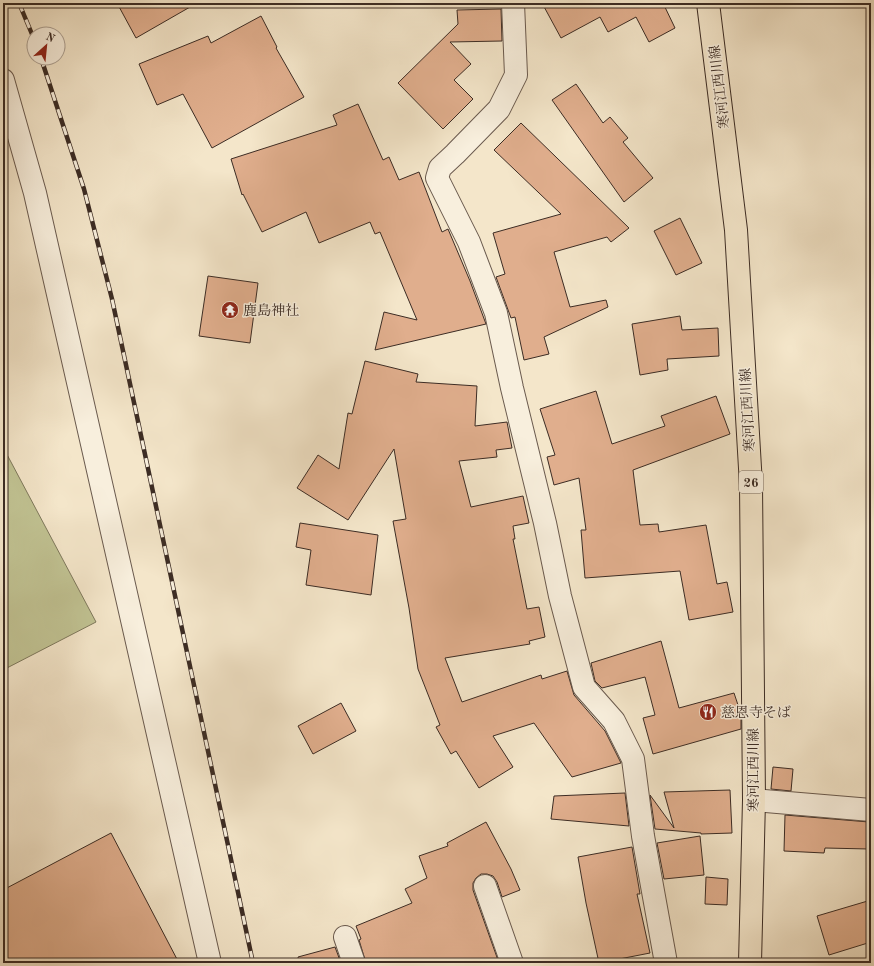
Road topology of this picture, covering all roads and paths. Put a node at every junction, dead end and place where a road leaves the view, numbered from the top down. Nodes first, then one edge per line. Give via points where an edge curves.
1 (513, 3) edge
2 (708, 3) edge
3 (3, 80) edge
4 (754, 800) junction
5 (871, 810) edge
6 (485, 886) dead end
7 (345, 937) dead end
8 (210, 963) edge
9 (354, 963) edge
10 (512, 963) edge
11 (666, 963) edge
12 (750, 963) edge

1 - 11 lane via 516,75 499,109 440,168 437,178 469,242 496,313 560,596 584,687 614,721 633,759 643,836
2 - 4 main road, 寒河江西川線 / 26 via 736,230 751,484
3 - 8 lane via 35,193
4 - 5 lane
4 - 12 main road, 寒河江西川線 / 26
6 - 10 lane
7 - 9 lane

